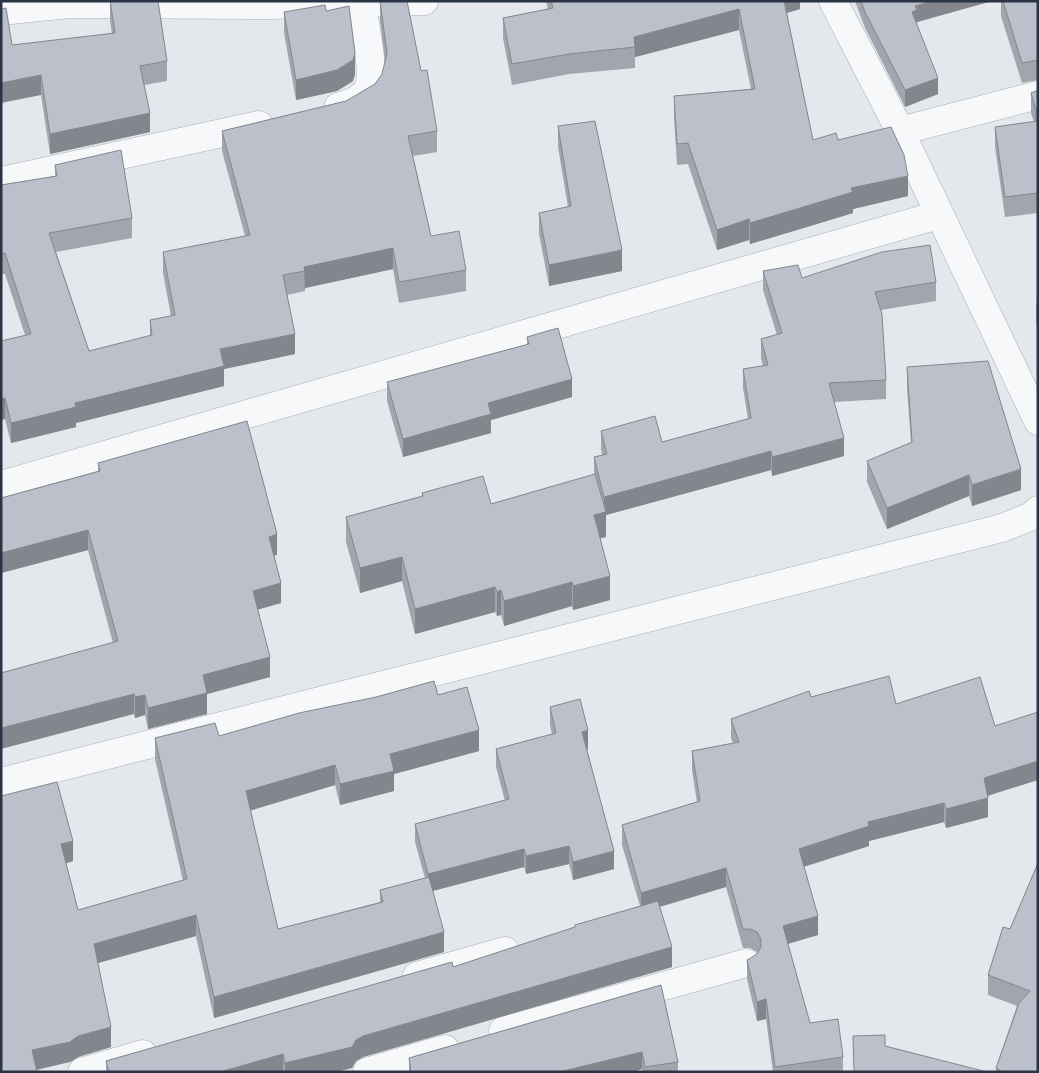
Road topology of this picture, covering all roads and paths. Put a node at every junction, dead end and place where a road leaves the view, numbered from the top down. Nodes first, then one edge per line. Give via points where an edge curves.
1 (424, 1) edge
2 (833, 1) edge
3 (362, 2) edge
4 (1, 12) edge
5 (1038, 95) edge
6 (314, 113) edge
7 (285, 119) edge
8 (900, 132) junction
9 (1, 181) edge
10 (938, 215) junction
11 (1037, 416) edge
12 (1, 485) edge
13 (1038, 510) edge
14 (1, 782) edge
15 (505, 951) edge
16 (746, 963) edge
17 (389, 984) edge
18 (169, 1047) edge
19 (82, 1072) edge
20 (367, 1072) edge

1 - 3 street
2 - 8 street
3 - 4 street via 69,4
3 - 6 street via 371,75 367,91 343,106
5 - 8 street
7 - 9 street
8 - 10 street
10 - 11 street
10 - 12 street
13 - 14 street via 1030,517 1002,528
15 - 17 street
16 - 20 street
18 - 19 street

